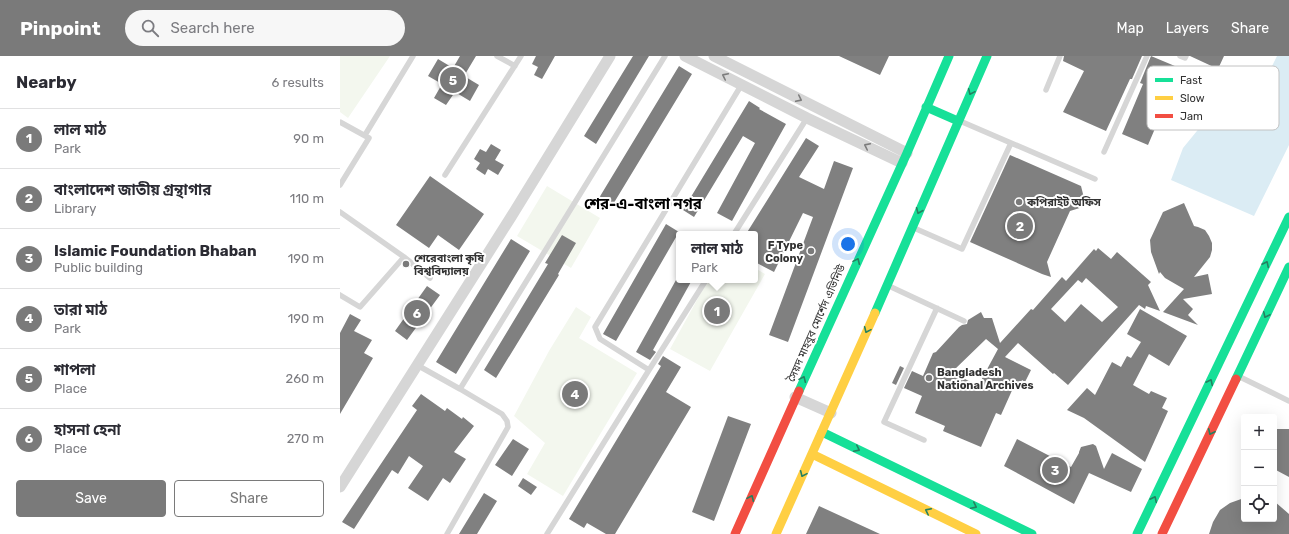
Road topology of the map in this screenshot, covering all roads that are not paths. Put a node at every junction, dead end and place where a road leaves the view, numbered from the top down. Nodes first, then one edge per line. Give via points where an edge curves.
1 (413, 56) edge
2 (497, 56) edge
3 (521, 56) edge
4 (610, 56) edge
5 (665, 56) edge
6 (686, 56) edge
7 (714, 56) edge
8 (949, 56) edge
9 (986, 56) edge
10 (1060, 56) edge
11 (1146, 56) edge
12 (1180, 56) edge
13 (1186, 56) edge
14 (515, 66) junction
15 (742, 84) junction
16 (772, 86) junction
17 (1046, 90) dead end
18 (767, 97) junction
19 (926, 106) junction
20 (807, 118) junction
21 (958, 121) junction
22 (340, 122) edge
23 (365, 135) junction
24 (1011, 143) junction
25 (1104, 152) dead end
26 (907, 153) junction
27 (902, 163) junction
28 (446, 175) dead end
29 (1095, 180) dead end
30 (340, 185) edge
31 (340, 212) edge
32 (1289, 217) edge
33 (912, 227) junction
34 (736, 231) edge
35 (404, 257) junction
36 (1289, 267) edge
37 (430, 278) dead end
38 (704, 283) edge
39 (887, 285) junction
40 (340, 295) edge
41 (937, 308) junction
42 (964, 321) dead end
43 (417, 365) junction
44 (649, 370) junction
45 (1227, 371) junction
46 (460, 389) junction
47 (795, 397) junction
48 (1289, 401) edge
49 (831, 413) junction
50 (822, 432) junction
51 (836, 438) junction
52 (924, 440) dead end
53 (812, 454) junction
54 (828, 455) junction
55 (340, 487) edge
56 (447, 534) edge
57 (547, 534) edge
58 (735, 534) edge
59 (776, 534) edge
60 (976, 534) edge
61 (1032, 534) edge
62 (1137, 534) edge
63 (1162, 534) edge

1 - 23 lane
2 - 14 lane
3 - 14 lane
4 - 43 street
5 - 46 lane
15 -> 6 street
7 - 16 street
8 - 19 main road, সৈয়দ মাহবুব মোর্শেদ এভিনিউ
9 -> 21 main road
10 - 17 lane
11 - 25 lane
12 - 13 lane
14 - 28 lane
15 - 18 street
15 - 44 lane via 595,327 600,339
16 - 18 street
16 -> 26 street
18 - 20 street
19 - 21 main road
19 - 26 main road, সৈয়দ মাহবুব মোর্শেদ এভিনিউ
27 -> 20 street
20 - 34 lane
21 - 24 lane
21 -> 33 main road
22 - 23 lane
23 - 30 lane via 369,138
24 - 29 lane
24 - 33 lane via 962,250
26 - 27 main road, সৈয়দ মাহবুব মোর্শেদ এভিনিউ
47 -> 27 main road, সৈয়দ মাহবুব মোর্শেদ এভিনিউ
31 - 35 lane
45 -> 32 main road
33 - 39 main road
35 - 37 lane
35 - 40 lane via 360,307
36 -> 45 main road
38 - 44 lane
39 - 41 lane
39 -> 49 main road
41 - 42 lane
41 - 52 lane via 884,422
43 - 46 lane
43 - 55 street
44 - 57 lane
45 - 48 lane
62 -> 45 main road
45 -> 63 main road
46 - 56 lane via 502,414 508,427
47 - 49 street
58 -> 47 main road, সৈয়দ মাহবুব মোর্শেদ এভিনিউ
49 - 50 main road
50 - 51 main road
50 - 53 main road
51 - 54 main road
51 -> 61 main road
53 - 54 main road
53 -> 59 main road
60 -> 54 main road

